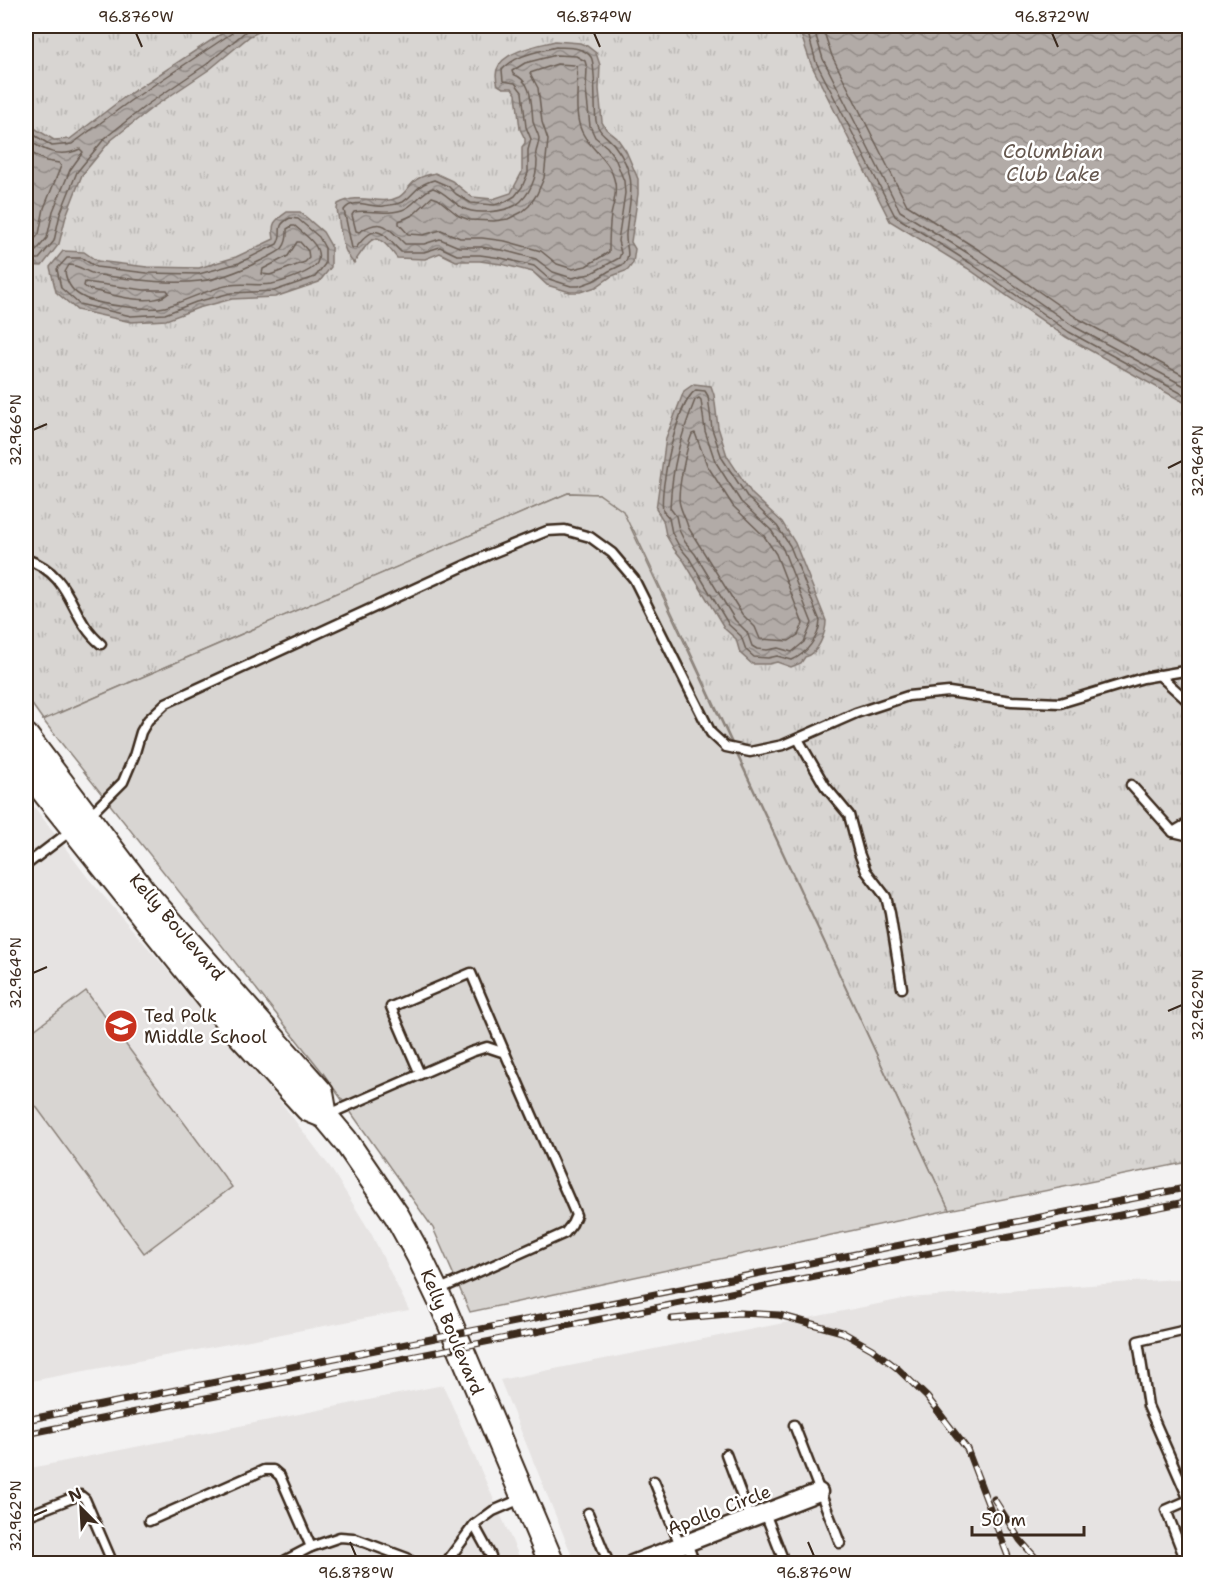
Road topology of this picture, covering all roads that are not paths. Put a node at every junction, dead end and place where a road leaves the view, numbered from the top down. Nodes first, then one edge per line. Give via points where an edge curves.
1 (26, 559) edge
2 (101, 644) dead end
3 (1190, 670) edge
4 (1159, 675) junction
5 (1190, 703) edge
6 (26, 736) edge
7 (798, 738) junction
8 (26, 769) edge
9 (1131, 785) dead end
10 (1190, 822) edge
11 (80, 823) junction
12 (1173, 832) junction
13 (1190, 836) edge
14 (26, 865) edge
15 (902, 988) dead end
16 (505, 1053) junction
17 (420, 1074) junction
18 (325, 1116) junction
19 (435, 1291) junction
20 (1182, 1331) dead end
21 (794, 1425) dead end
22 (726, 1454) dead end
23 (654, 1481) dead end
24 (819, 1492) junction
25 (524, 1498) junction
26 (1189, 1500) edge
27 (588, 1513) dead end
28 (758, 1515) junction
29 (26, 1516) edge
30 (149, 1521) dead end
31 (474, 1526) junction
32 (840, 1543) dead end
33 (683, 1544) junction
34 (312, 1547) junction
35 (113, 1563) edge
36 (283, 1563) edge
37 (414, 1563) edge
38 (445, 1563) edge
39 (488, 1563) edge
40 (552, 1563) edge
41 (609, 1563) edge
42 (632, 1563) edge
43 (695, 1563) edge
44 (785, 1563) edge
45 (1186, 1563) edge

1 - 2 lane via 51,571 88,633
3 - 4 lane
4 - 5 lane
4 - 7 lane via 1060,703 949,692 908,696
6 - 11 street, Kelly Boulevard
7 - 11 lane via 750,753 726,747 711,733 634,579 612,552 590,537 565,530 547,531 166,703 141,732 123,782
7 - 15 lane via 825,786 849,815 866,871 886,897
8 - 11 street, Kelly Boulevard
9 - 12 lane
10 - 12 lane
11 - 14 lane
11 - 18 street, Kelly Boulevard via 228,1023 308,1108
12 - 13 lane
16 - 17 lane via 487,1047
16 - 17 lane via 471,973 391,1007
16 - 19 lane via 576,1215 565,1233
17 - 18 lane
18 - 19 street, Kelly Boulevard via 397,1216
19 - 25 street, Kelly Boulevard
20 - 26 lane via 1138,1341 1148,1406
21 - 24 lane
22 - 28 lane
23 - 33 lane
24 - 28 street, Apollo Circle
24 - 32 lane
25 - 31 lane via 494,1511
25 - 40 street, Kelly Boulevard
26 - 45 lane via 1166,1510
27 - 41 lane
28 - 33 street, Apollo Circle
28 - 44 lane
29 - 35 lane via 80,1495
30 - 34 lane via 264,1470 273,1470 280,1476
31 - 38 lane
31 - 39 lane via 491,1556
33 - 42 street, Apollo Circle
33 - 43 lane
34 - 36 lane
34 - 37 lane via 340,1537 353,1538

